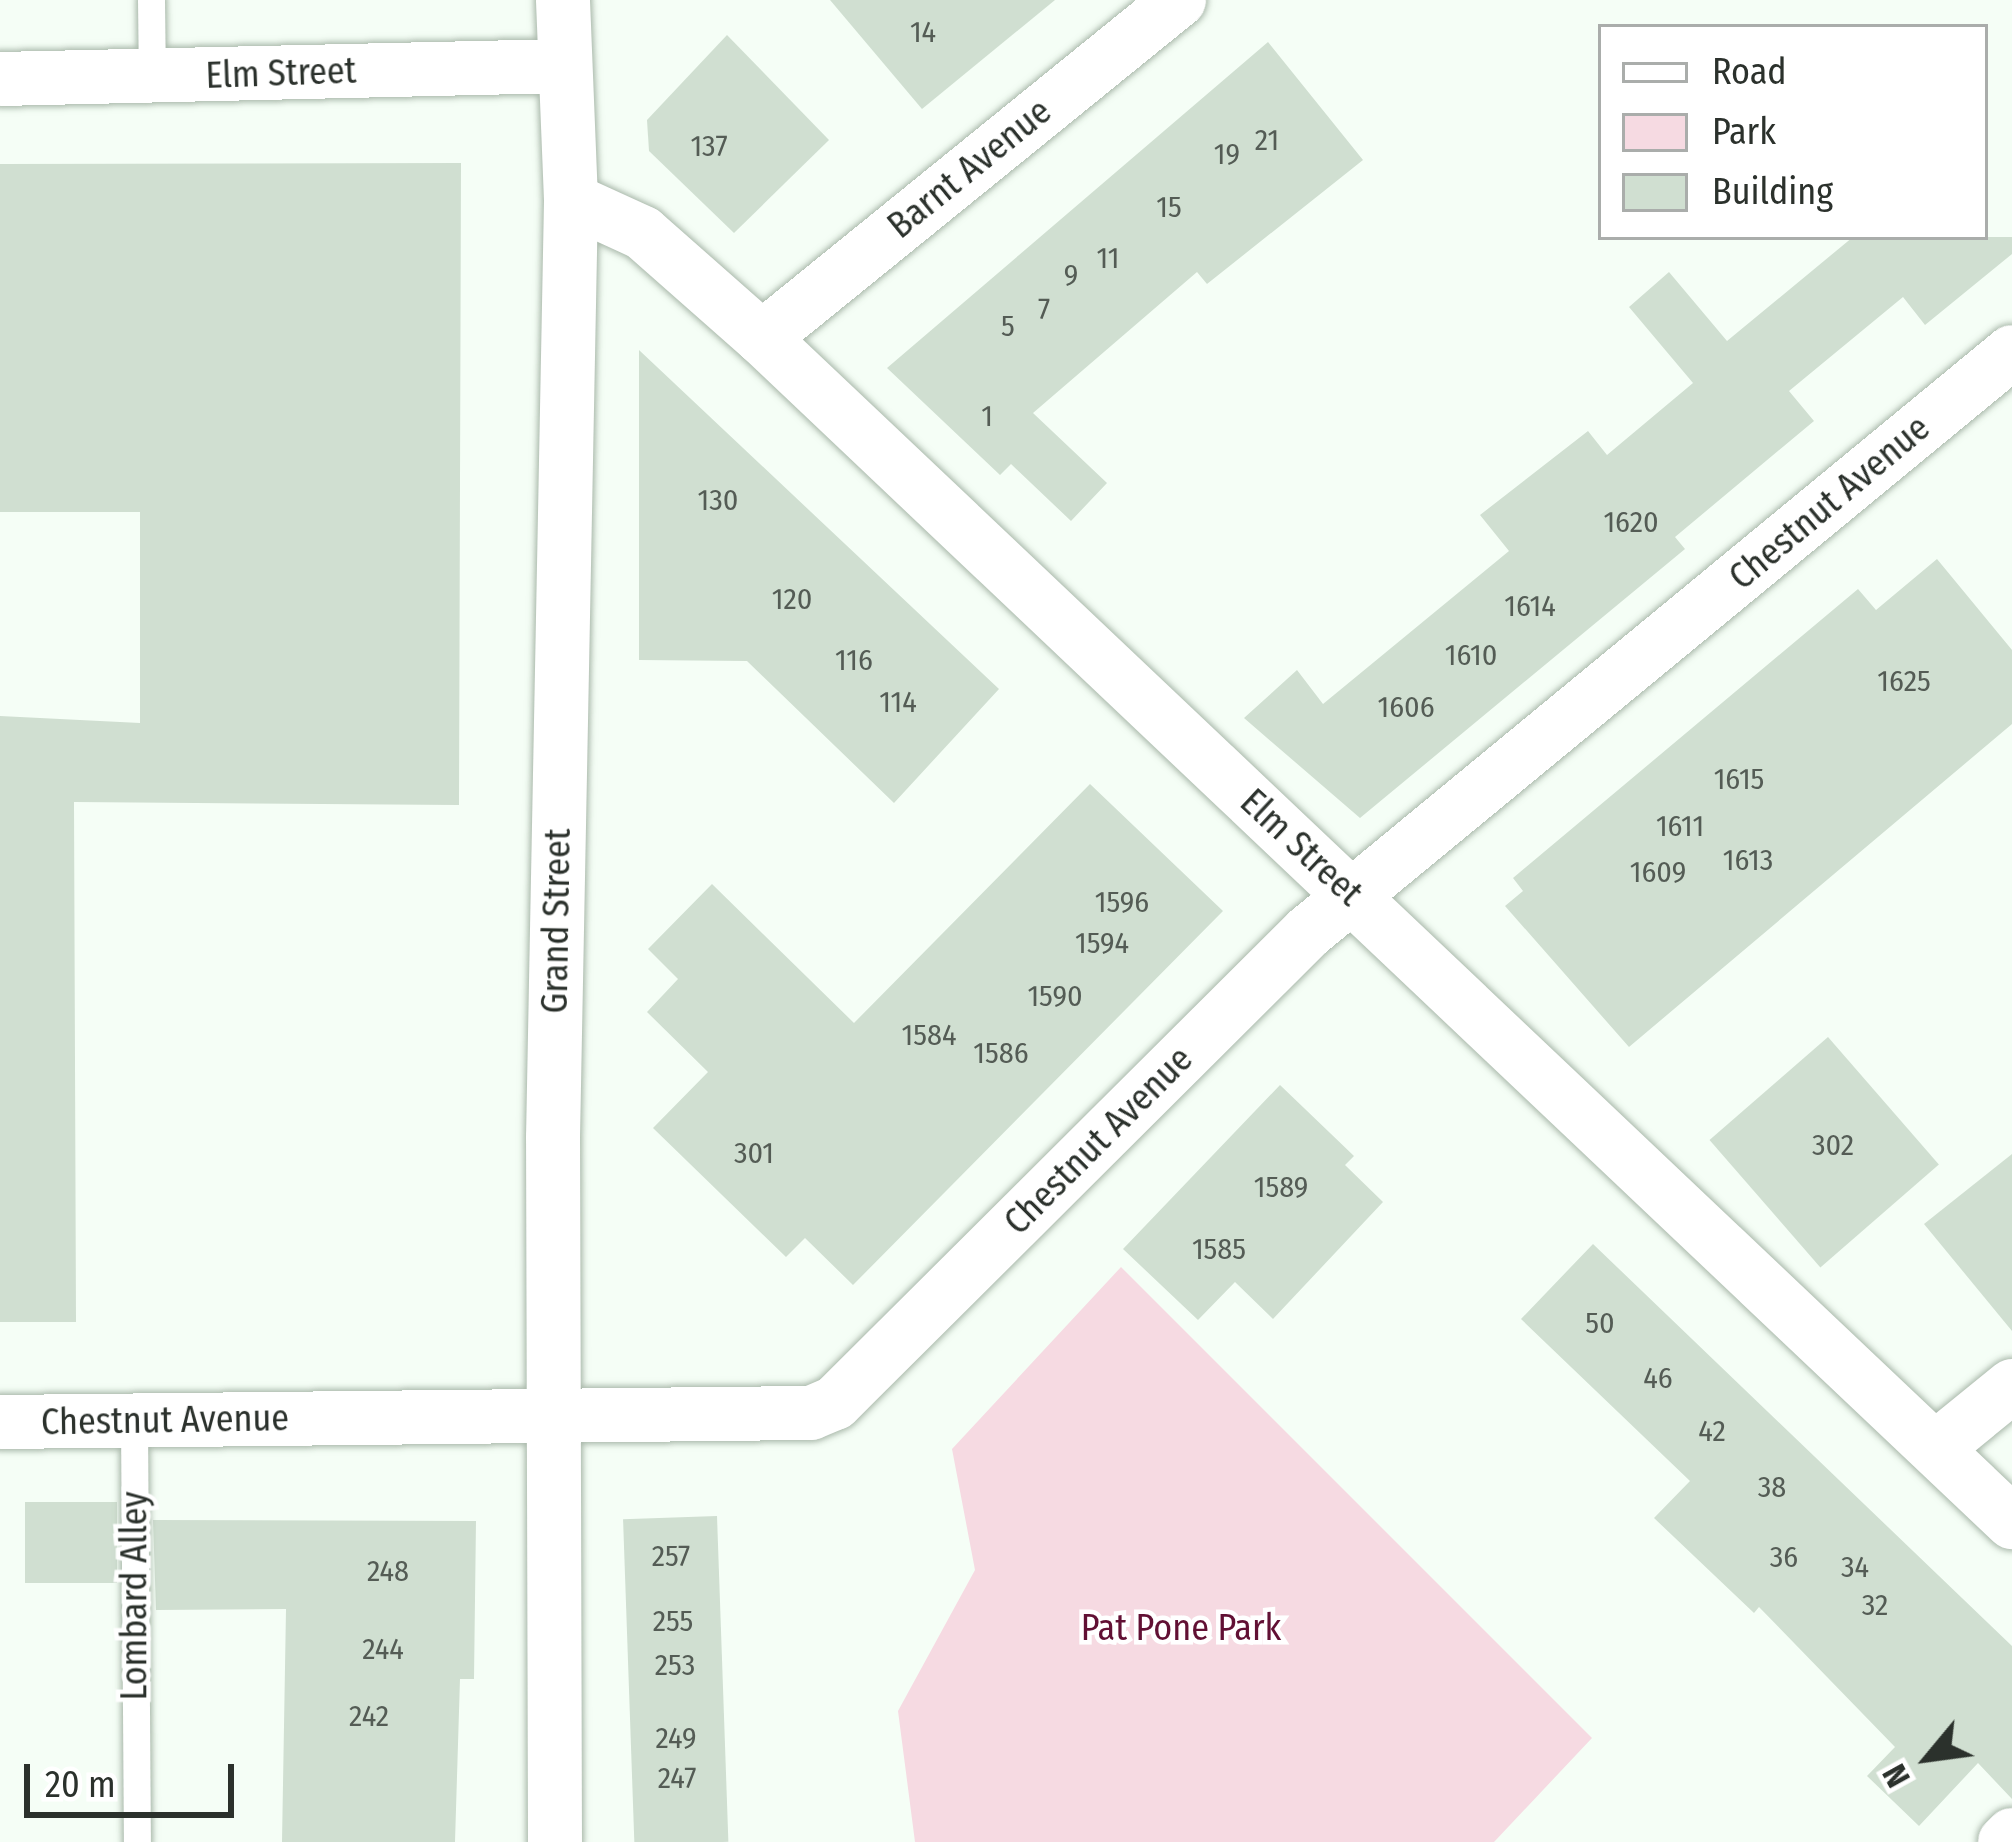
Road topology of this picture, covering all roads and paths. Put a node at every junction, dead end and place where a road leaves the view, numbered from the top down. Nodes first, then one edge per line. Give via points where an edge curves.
1 (151, 0) edge
2 (563, 0) edge
3 (1179, 0) edge
4 (562, 67) junction
5 (152, 77) junction
6 (0, 79) edge
7 (572, 200) junction
8 (762, 338) junction
9 (2012, 352) edge
10 (1351, 896) junction
11 (2012, 1386) edge
12 (555, 1415) junction
13 (0, 1422) edge
14 (134, 1422) junction
15 (1936, 1448) junction
16 (2012, 1522) edge
17 (2012, 1835) edge
18 (136, 1842) edge
19 (555, 1842) edge
20 (2005, 1842) edge

1 - 5 lane
2 - 4 street, Grand Street
3 - 8 street, Barnt Avenue
4 - 5 street, Elm Street
4 - 7 street, Grand Street
5 - 6 street, Elm Street
7 - 8 street, Elm Street via 643,233
7 - 12 street, Grand Street
8 - 10 street, Elm Street
9 - 10 street, Chestnut Avenue
10 - 12 street, Chestnut Avenue via 835,1403 812,1413
10 - 15 street, Elm Street
11 - 15 street
12 - 14 street, Chestnut Avenue
12 - 19 street, Grand Street
13 - 14 street, Chestnut Avenue
14 - 18 lane, Lombard Alley
15 - 16 street, Elm Street
17 - 20 street

